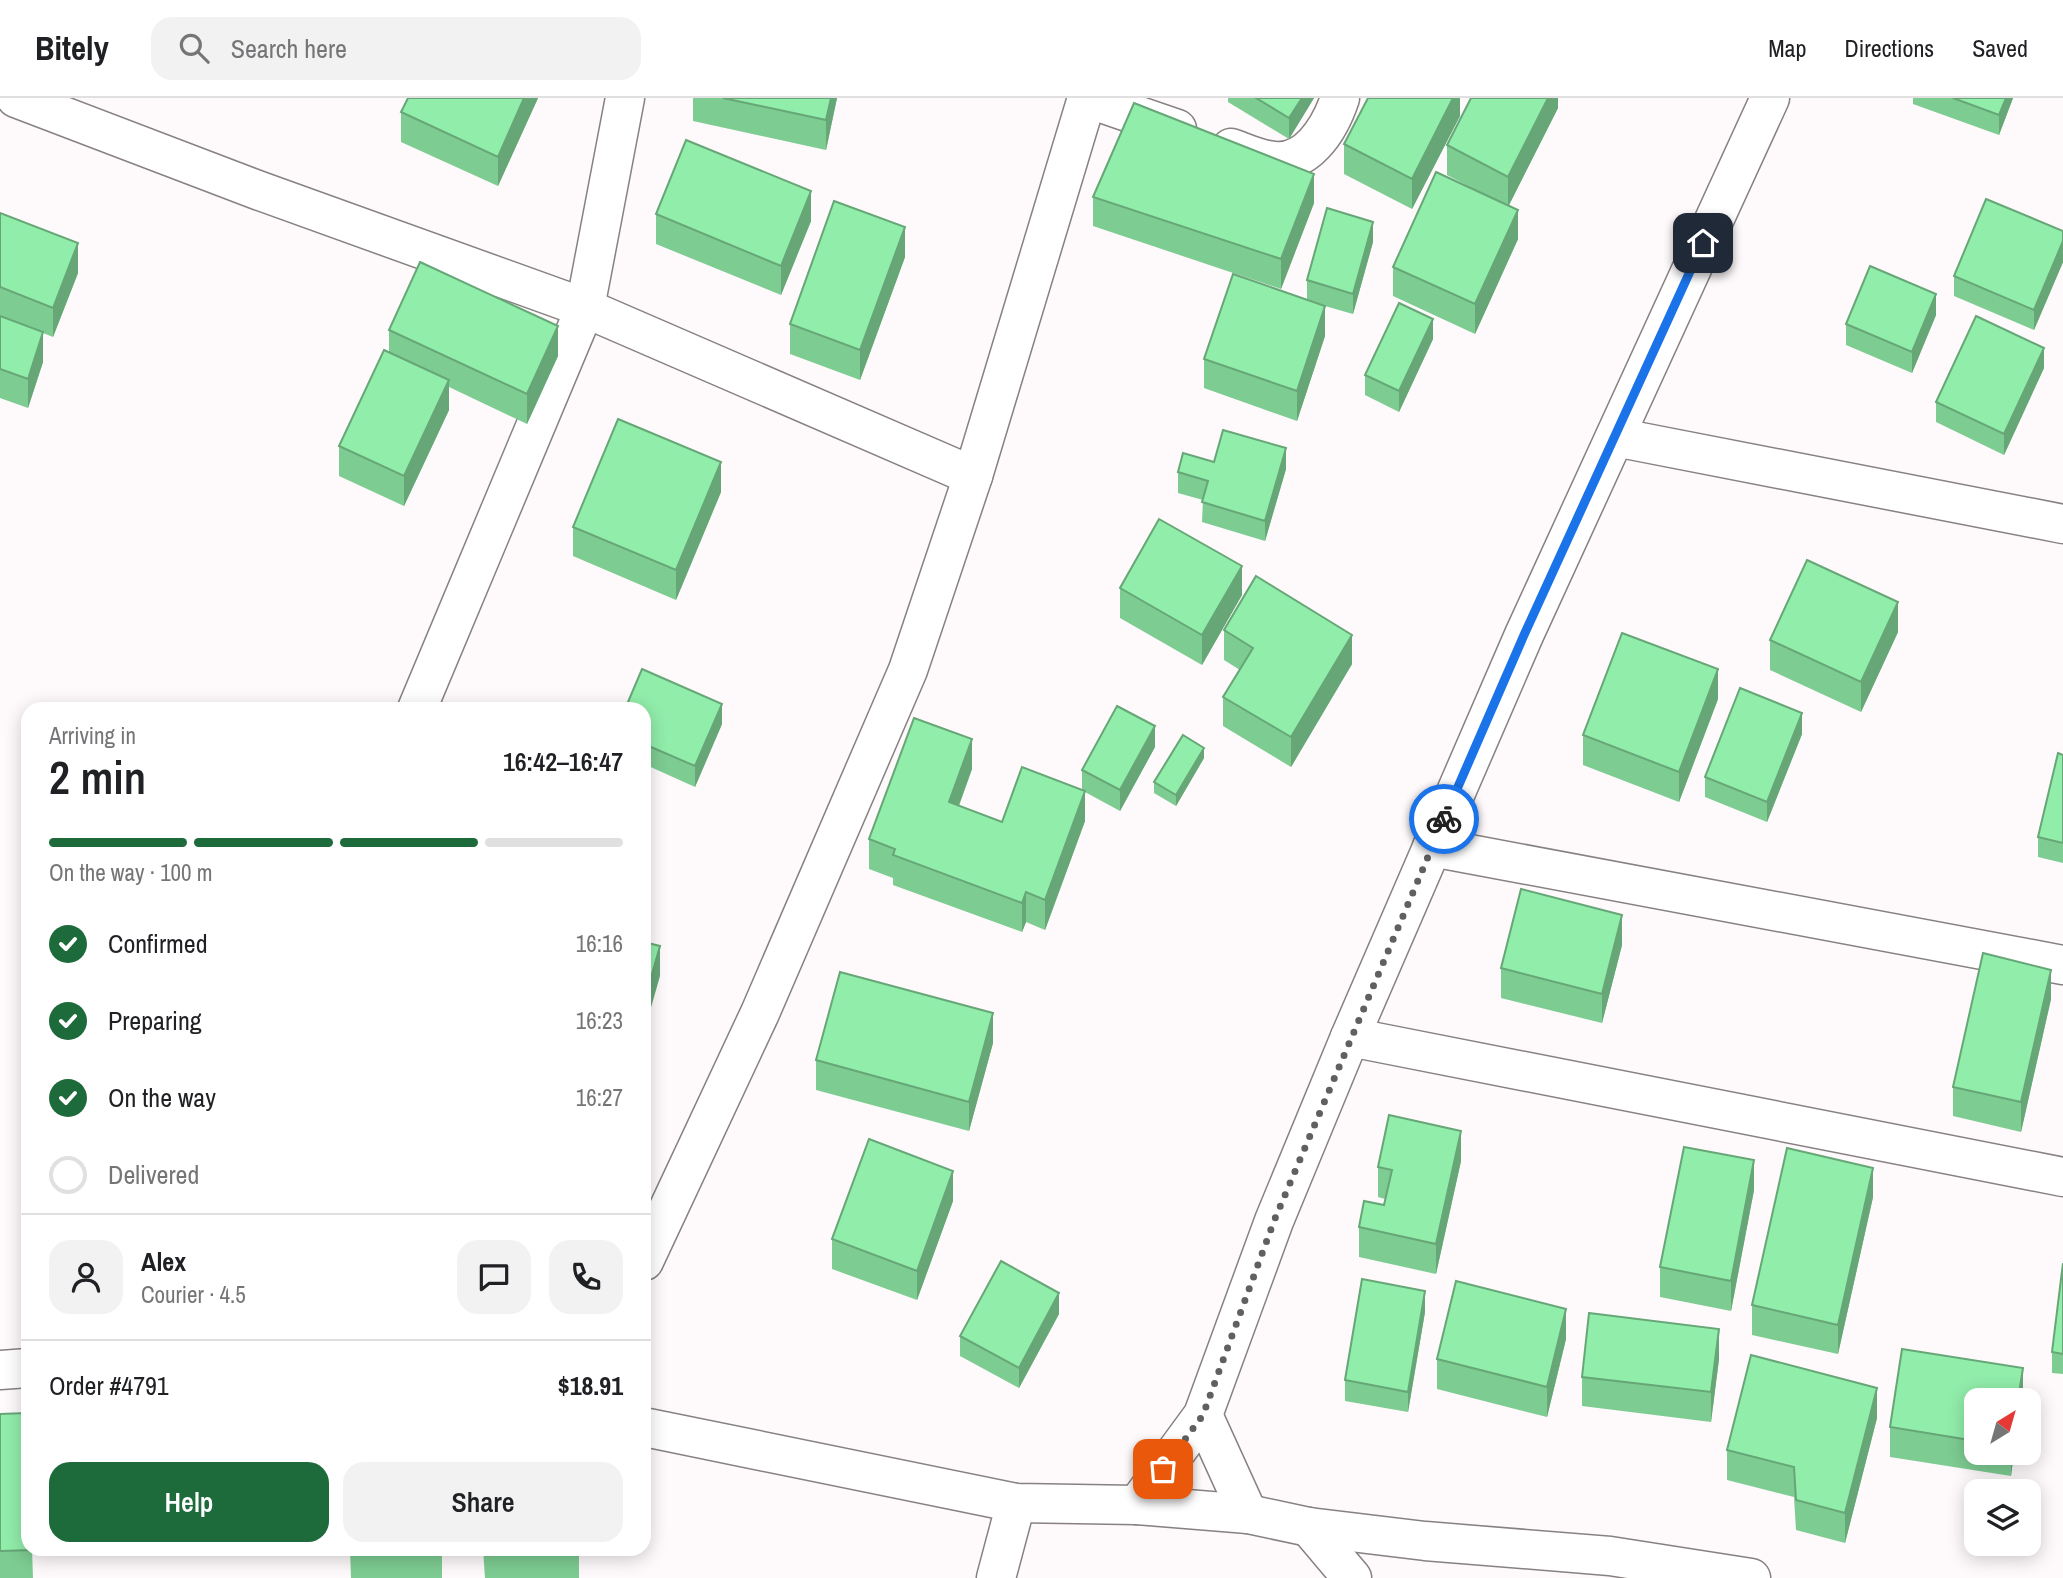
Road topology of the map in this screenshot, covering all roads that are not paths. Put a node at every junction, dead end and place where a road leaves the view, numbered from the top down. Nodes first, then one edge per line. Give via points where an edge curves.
1 (16, 98) edge
2 (625, 98) edge
3 (1087, 98) edge
4 (1339, 98) edge
5 (1770, 98) edge
6 (585, 308) junction
7 (1615, 437) junction
8 (973, 476) junction
9 (2063, 524) edge
10 (420, 702) edge
11 (1432, 847) junction
12 (2063, 965) edge
13 (1350, 1037) junction
14 (2063, 1177) edge
15 (651, 1246) edge
16 (21, 1368) edge
17 (0, 1370) edge
18 (1203, 1415) junction
19 (651, 1428) edge
20 (1016, 1503) junction
21 (1136, 1505) junction
22 (1248, 1514) junction
23 (1309, 1527) junction
24 (996, 1578) edge
25 (1352, 1578) edge
26 (1751, 1578) edge

1 - 6 street
2 - 6 street
3 - 4 street via 1270,161 1290,159 1316,145
3 - 8 street
5 - 7 street
6 - 8 street
6 - 10 street
7 - 9 street
7 - 11 street
8 - 15 street via 908,670 761,1013
11 - 12 street
11 - 13 street
13 - 14 street
13 - 18 street via 1274,1221
16 - 17 street
18 - 21 street
18 - 22 street
19 - 20 street
20 - 21 street
20 - 24 street
21 - 22 street
22 - 23 street
23 - 25 street
23 - 26 street via 1610,1556

